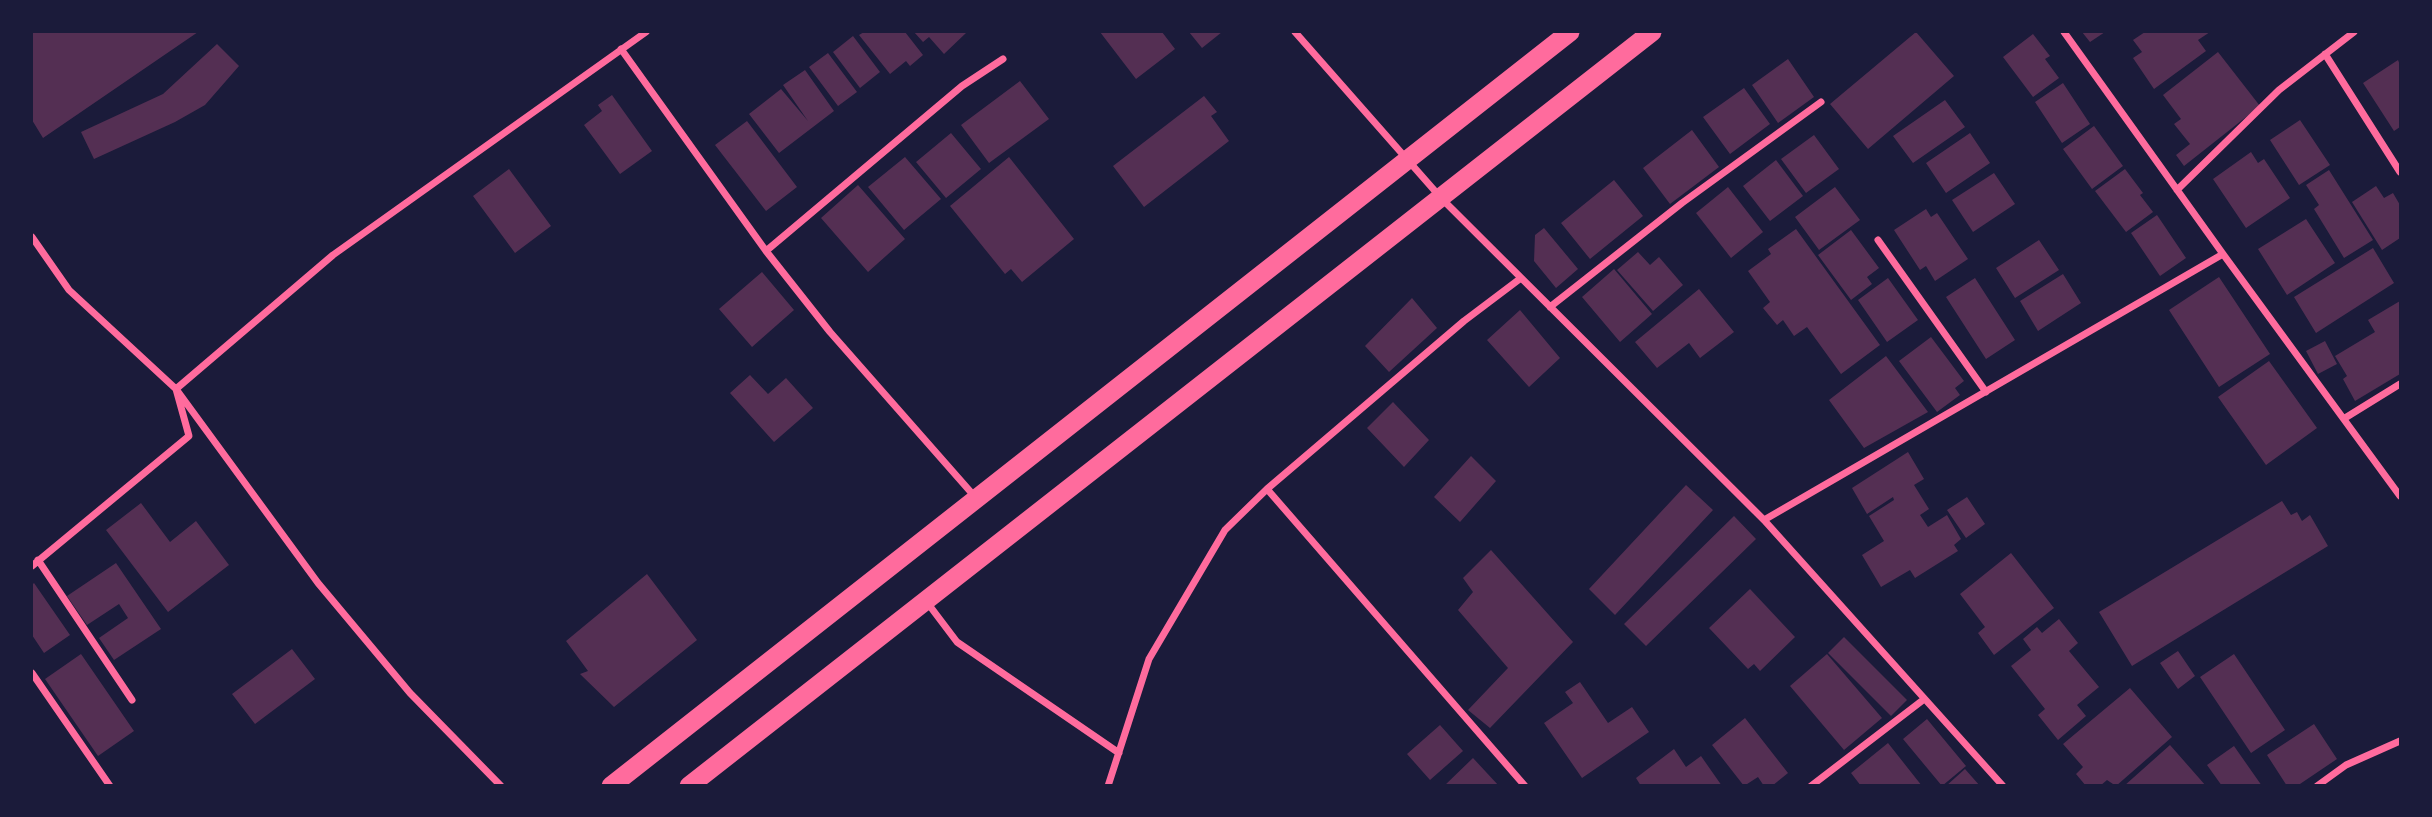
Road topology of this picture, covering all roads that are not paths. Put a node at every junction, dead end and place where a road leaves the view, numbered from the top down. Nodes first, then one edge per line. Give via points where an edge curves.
1 (646, 32) edge
2 (1294, 32) edge
3 (1570, 32) edge
4 (1652, 32) edge
5 (2064, 32) edge
6 (2354, 32) edge
7 (621, 49) junction
8 (2325, 54) junction
9 (1003, 58) dead end
10 (1821, 102) dead end
11 (1408, 160) junction
12 (2400, 172) edge
13 (2177, 190) junction
14 (1441, 198) junction
15 (32, 237) edge
16 (1878, 240) dead end
17 (766, 251) junction
18 (2223, 254) junction
19 (1521, 278) junction
20 (1550, 307) junction
21 (2400, 384) edge
22 (176, 389) junction
23 (1986, 391) junction
24 (2345, 418) junction
25 (1267, 489) junction
26 (2400, 496) edge
27 (976, 499) junction
28 (1764, 520) junction
29 (35, 563) edge
30 (925, 601) junction
31 (32, 673) edge
32 (132, 699) dead end
33 (1923, 700) junction
34 (2400, 741) edge
35 (1119, 753) junction
36 (110, 786) edge
37 (501, 786) edge
38 (611, 786) edge
39 (689, 786) edge
40 (1108, 786) edge
41 (1525, 786) edge
42 (1811, 786) edge
43 (2003, 786) edge
44 (2317, 786) edge

1 - 7 street
2 - 11 street
3 - 11 highway
4 - 14 highway
5 - 13 street
6 - 8 street
7 - 17 street
7 - 22 street via 333,255
8 - 12 street
8 - 13 street via 2279,90
9 - 17 street via 962,86
10 - 20 street
11 - 14 street
11 - 27 highway
13 - 18 street
14 - 19 street
14 - 30 highway
15 - 22 street via 69,290
16 - 23 street
17 - 27 street via 830,332
18 - 23 street
18 - 24 street
19 - 20 street
19 - 25 street
20 - 28 street
21 - 24 street
22 - 29 street via 189,436
22 - 37 street via 318,583 411,693
23 - 28 street
24 - 26 street
25 - 35 street via 1225,530 1149,659
25 - 41 street
27 - 38 highway
28 - 33 street
29 - 32 street
30 - 35 street via 957,642
30 - 39 highway
31 - 36 street
33 - 42 street
33 - 43 street
34 - 44 street via 2346,765
35 - 40 street

